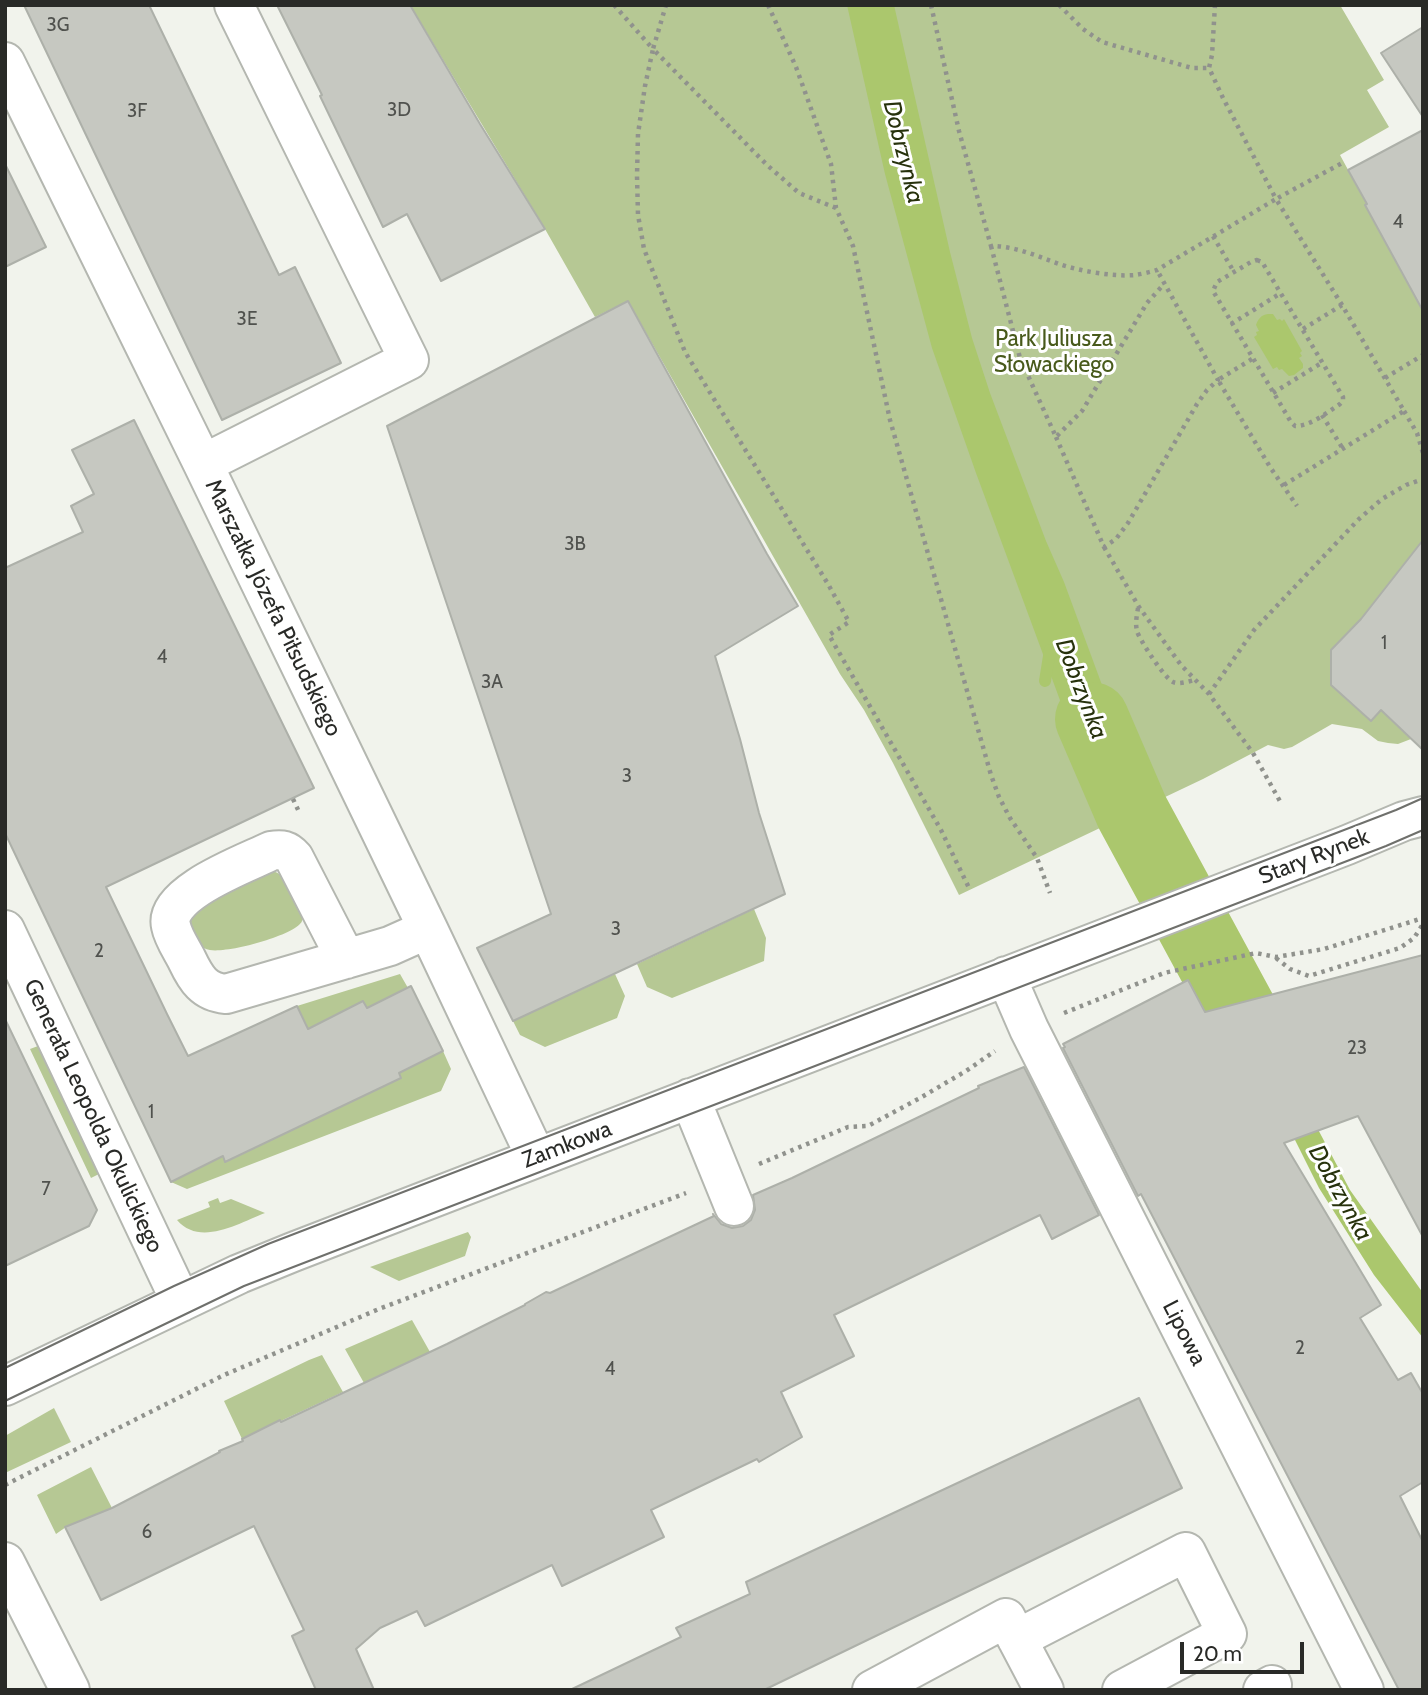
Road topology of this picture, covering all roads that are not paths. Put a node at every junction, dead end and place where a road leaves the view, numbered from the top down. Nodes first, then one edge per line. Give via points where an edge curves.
1 (234, 5) edge
2 (5, 62) edge
3 (203, 464) junction
4 (1418, 815) edge
5 (1138, 926) joint
6 (428, 929) junction
7 (5, 930) edge
8 (346, 959) junction
9 (1006, 976) junction
10 (690, 1098) junction
11 (536, 1157) junction
12 (728, 1193) road end
13 (181, 1301) junction
14 (5, 1386) edge
15 (5, 1562) edge
16 (1017, 1639) junction
17 (70, 1690) edge
18 (872, 1690) edge
19 (1044, 1690) edge
20 (1122, 1690) edge
21 (1364, 1690) edge

1 - 3 street via 409,360
2 - 3 street, Marszałka Józefa Piłsudskiego
3 - 6 street, Marszałka Józefa Piłsudskiego
4 - 5 street, Stary Rynek
5 - 9 street, Zamkowa
6 - 8 street
6 - 11 street, Marszałka Józefa Piłsudskiego
7 - 13 street, Generała Leopolda Okulickiego
8 - 8 street via 226,994 215,993 191,970 171,915 195,888 271,851 288,851
9 - 10 street, Zamkowa
9 - 21 street, Lipowa
10 - 11 street, Zamkowa
10 - 12 street
11 - 13 street, Zamkowa
13 - 14 street, Zamkowa
15 - 17 street
16 - 18 street via 1006,1618
16 - 19 street
16 - 20 street via 1186,1552 1227,1634

